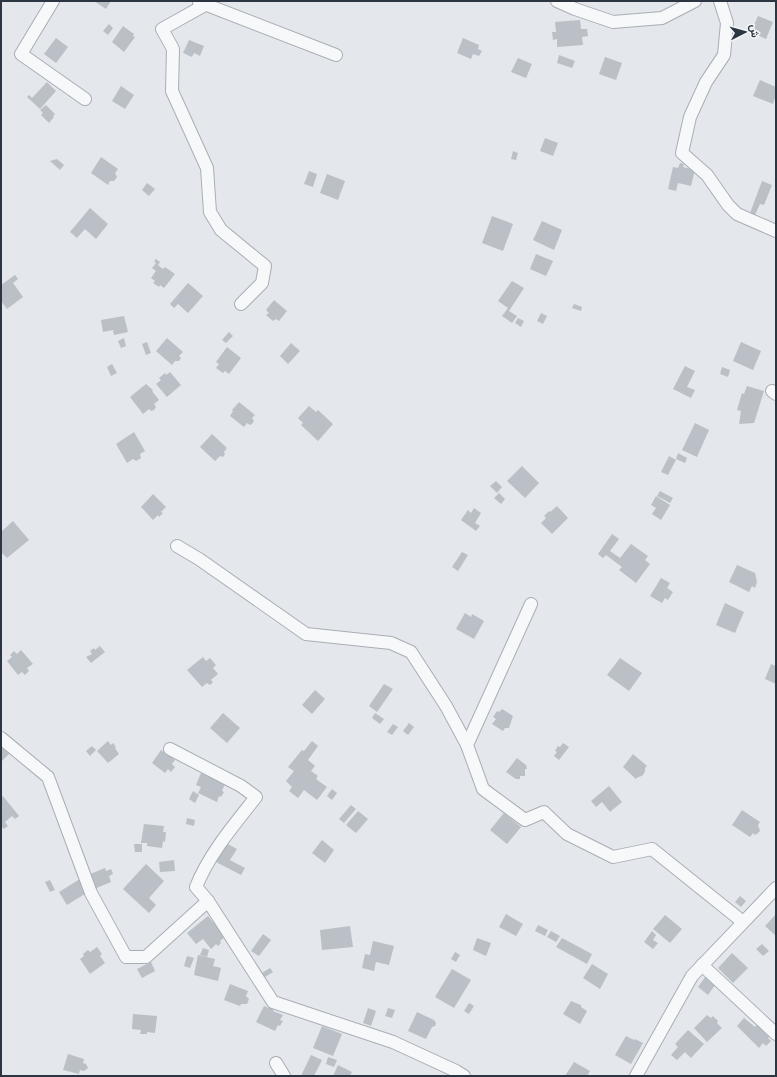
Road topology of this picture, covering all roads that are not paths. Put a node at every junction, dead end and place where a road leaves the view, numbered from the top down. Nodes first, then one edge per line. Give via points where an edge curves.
1 (557, 1) edge
2 (695, 1) edge
3 (720, 1) edge
4 (204, 2) edge
5 (49, 3) edge
6 (336, 55) dead end
7 (85, 99) dead end
8 (776, 231) edge
9 (241, 304) dead end
10 (177, 546) dead end
11 (531, 604) dead end
12 (1, 738) edge
13 (467, 745) junction
14 (170, 749) dead end
15 (776, 888) edge
16 (208, 901) junction
17 (743, 922) junction
18 (702, 965) junction
19 (776, 1034) edge
20 (276, 1063) dead end
21 (284, 1076) edge
22 (464, 1076) edge
23 (636, 1076) edge

1 - 2 street via 613,22 662,18
3 - 8 street via 727,23 724,56 706,82 690,118 682,153 707,175 737,214
4 - 6 street
4 - 9 street via 162,29 173,49 172,91 207,168 210,212 221,230 265,266 262,283
5 - 7 street via 21,54
10 - 13 street via 306,634 391,643 411,652 446,706
11 - 13 street
12 - 16 street via 48,777 91,893 126,957 146,957
13 - 17 street via 483,789 525,820 544,812 567,834 613,857 652,849
14 - 16 street via 241,786 256,797 202,871 196,887
15 - 17 street
16 - 22 street via 273,1002 393,1042
17 - 18 street
18 - 19 street
18 - 23 street via 692,976
20 - 21 street

